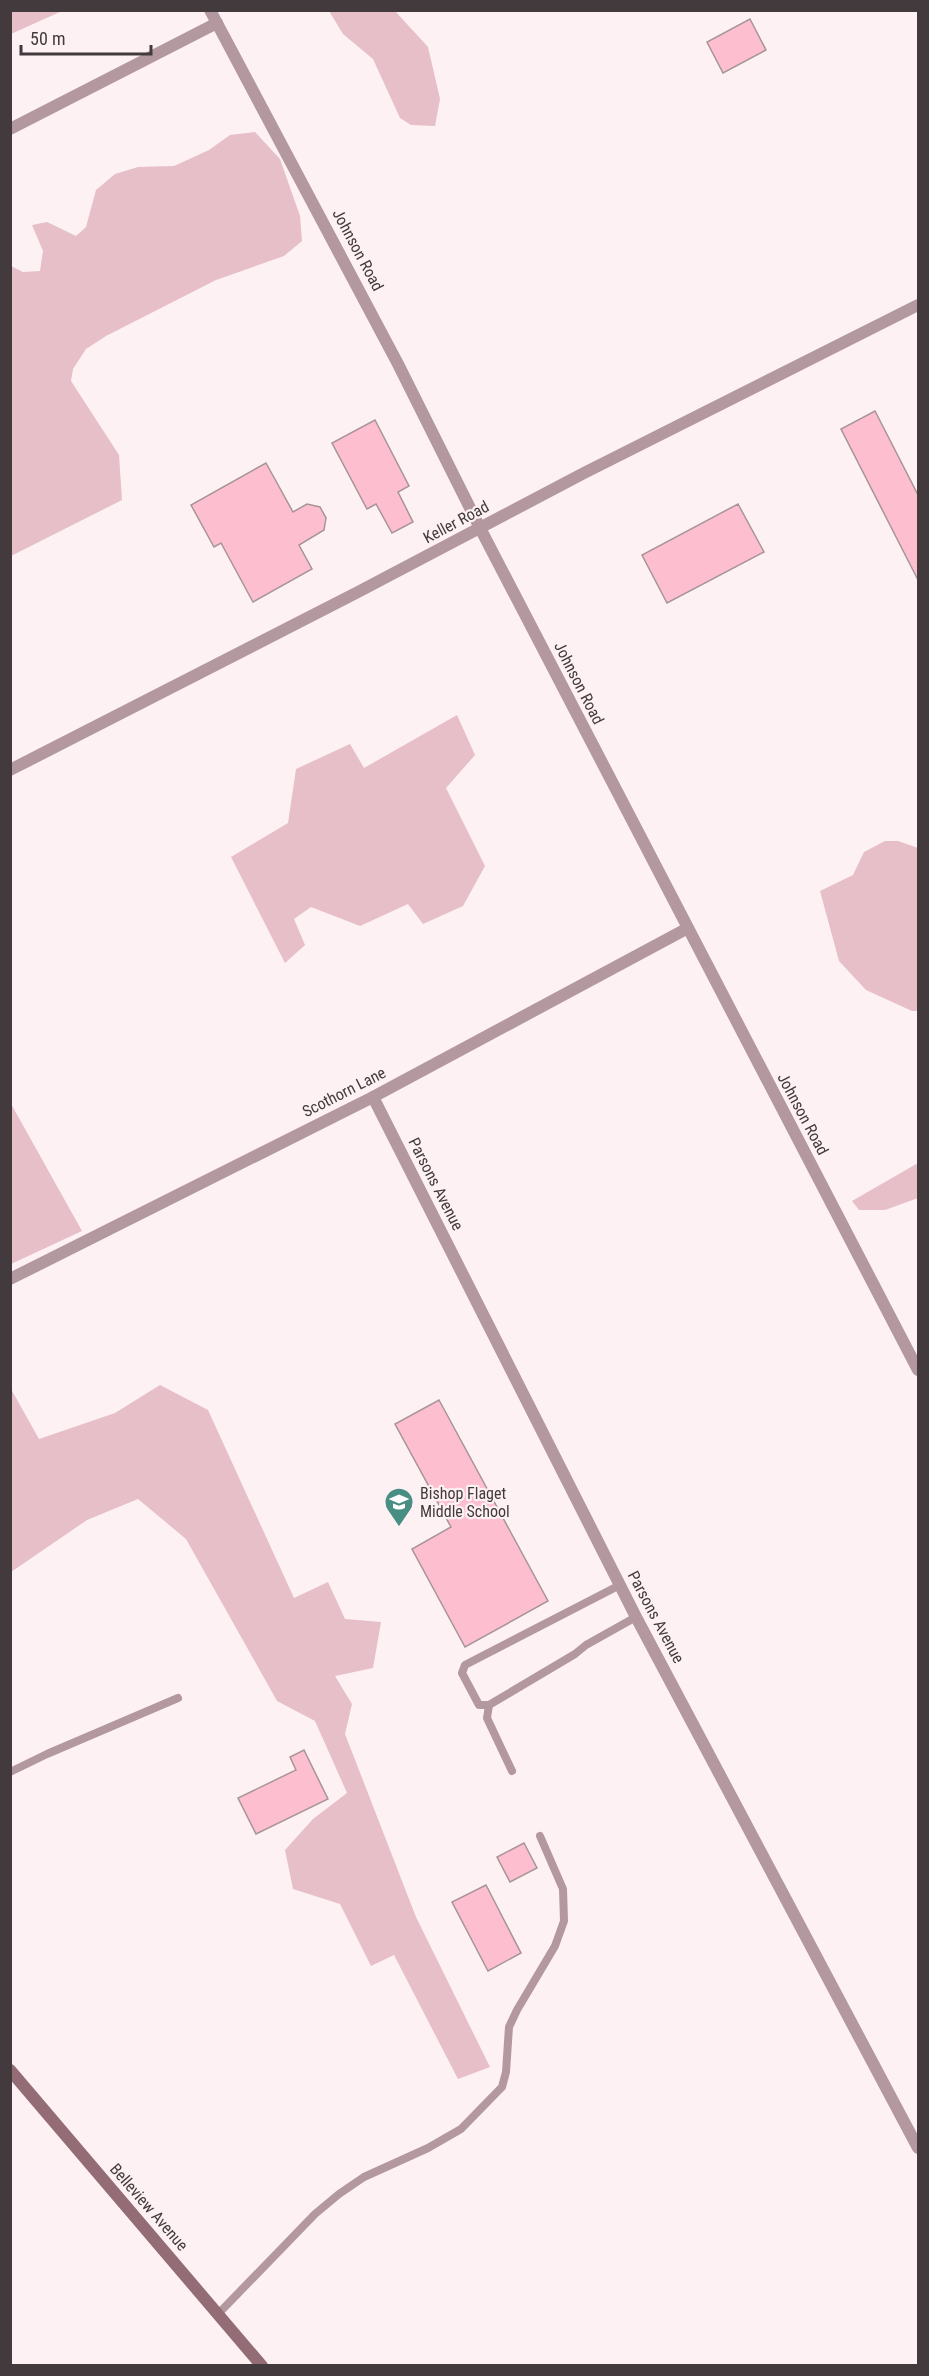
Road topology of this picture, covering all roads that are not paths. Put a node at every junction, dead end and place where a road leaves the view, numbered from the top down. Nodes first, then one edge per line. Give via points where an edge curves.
1 (210, 10) edge
2 (217, 23) junction
3 (10, 129) edge
4 (918, 305) edge
5 (480, 528) junction
6 (10, 770) edge
7 (688, 928) junction
8 (373, 1097) junction
9 (10, 1279) edge
10 (918, 1370) edge
11 (620, 1585) junction
12 (636, 1617) junction
13 (178, 1698) dead end
14 (489, 1705) junction
15 (512, 1771) dead end
16 (10, 1772) edge
17 (540, 1836) dead end
18 (10, 2070) edge
19 (918, 2148) edge
20 (219, 2313) junction
21 (262, 2366) edge

1 - 2 street, Johnson Road
2 - 3 street
2 - 5 street, Johnson Road via 378,324
4 - 5 street, Keller Road
5 - 6 street, Keller Road
5 - 7 street, Johnson Road
7 - 8 street, Scothorn Lane
7 - 10 street, Johnson Road
8 - 9 street, Scothorn Lane
8 - 11 street, Parsons Avenue
11 - 12 street, Parsons Avenue
11 - 14 lane via 465,1665 462,1674 479,1705
12 - 14 lane
12 - 19 street, Parsons Avenue
13 - 16 lane
14 - 15 lane via 488,1718
17 - 20 lane via 563,1889 564,1921 555,1946 509,2027 502,2087 461,2129 364,2177 339,2194
18 - 20 street, Belleview Avenue
20 - 21 street, Belleview Avenue

